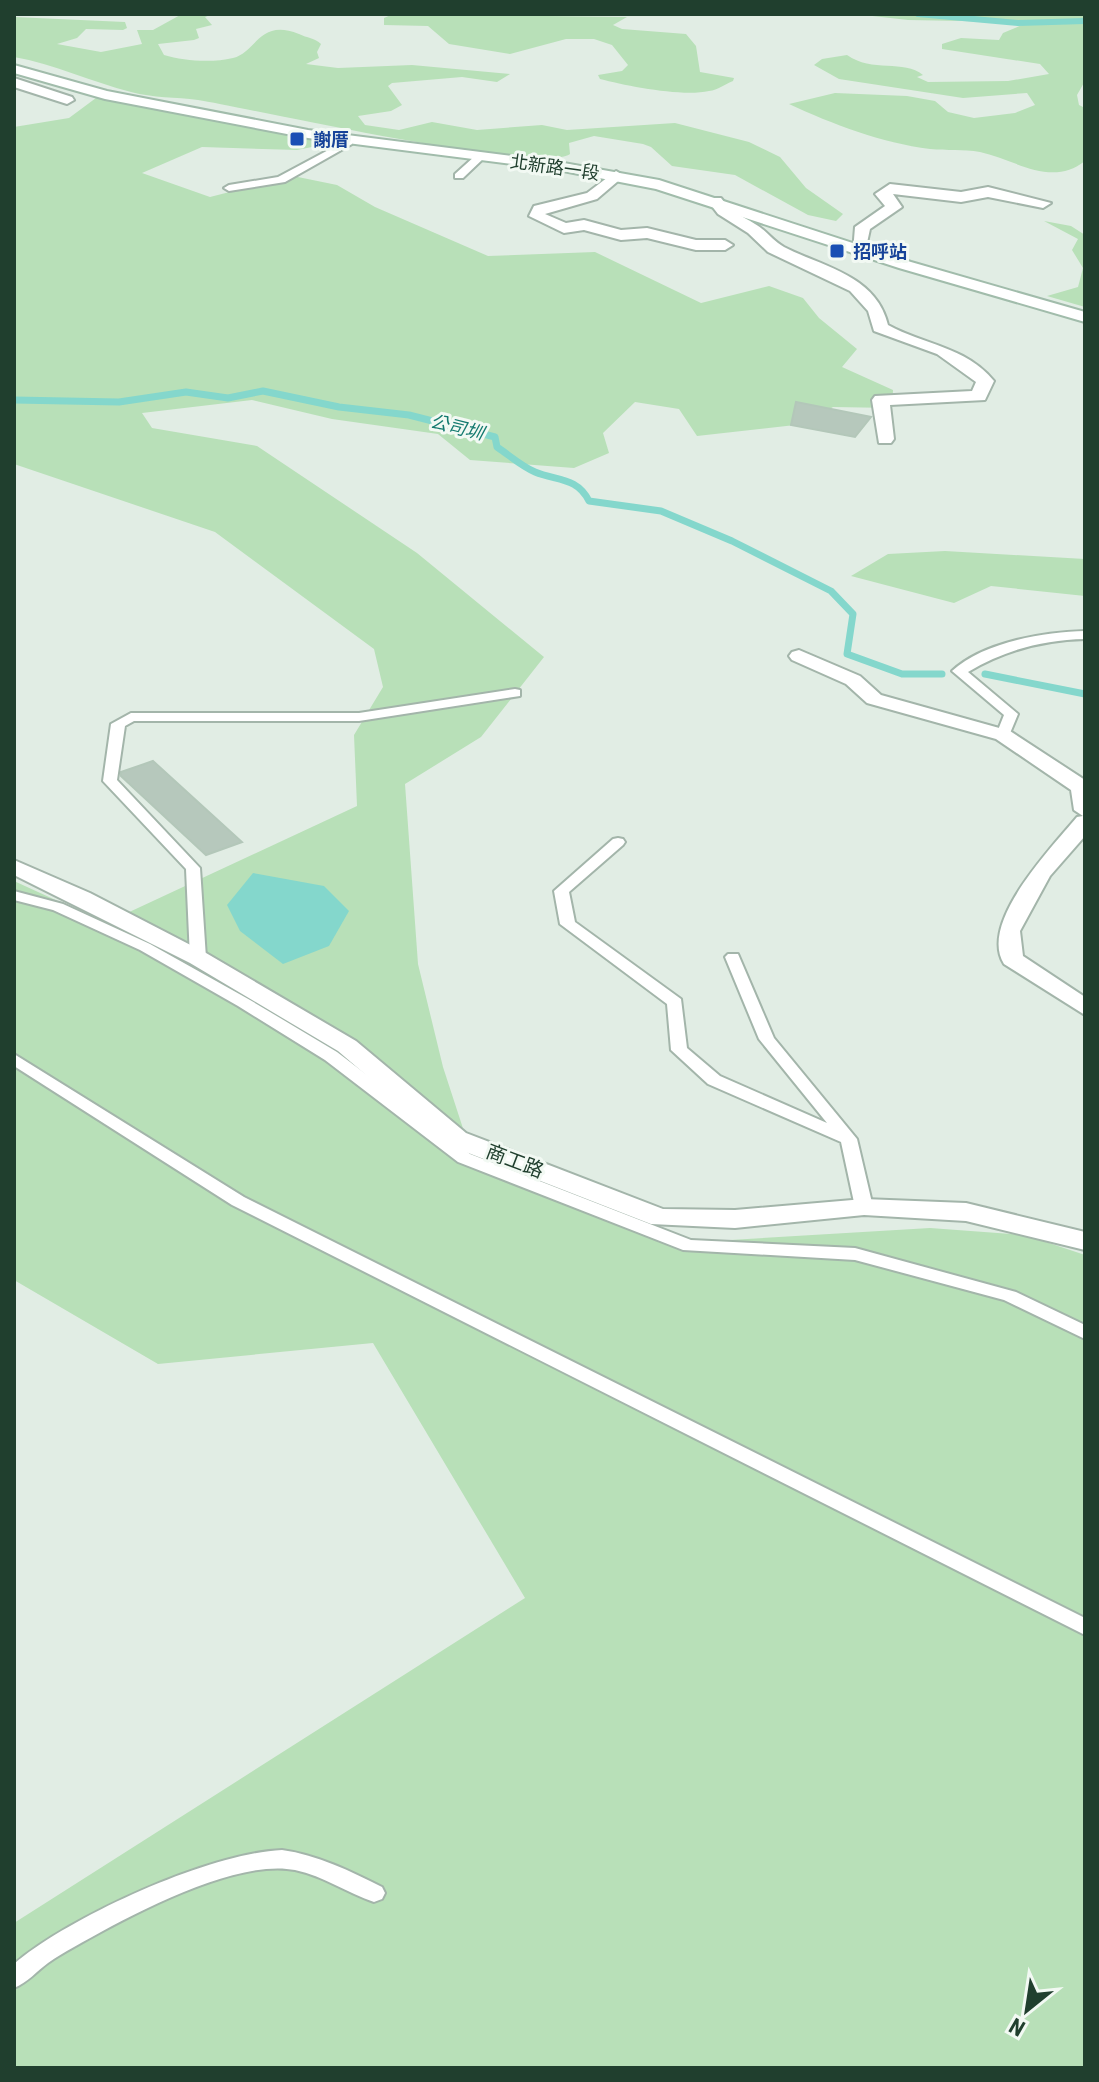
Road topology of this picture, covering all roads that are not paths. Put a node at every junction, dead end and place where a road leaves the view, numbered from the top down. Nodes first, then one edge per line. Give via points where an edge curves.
1 (14, 69) edge
2 (14, 82) edge
3 (67, 100) dead end
4 (349, 142) junction
5 (479, 158) junction
6 (459, 176) dead end
7 (616, 176) junction
8 (229, 188) dead end
9 (716, 201) junction
10 (1043, 203) dead end
11 (725, 245) junction
12 (773, 249) junction
13 (859, 249) junction
14 (728, 262) dead end
15 (1085, 317) edge
16 (885, 439) dead end
17 (1085, 635) edge
18 (799, 656) dead end
19 (515, 693) dead end
20 (1003, 735) junction
21 (1085, 810) edge
22 (1085, 822) edge
23 (618, 842) dead end
24 (14, 867) edge
25 (14, 895) edge
26 (733, 957) dead end
27 (198, 958) junction
28 (1085, 1008) edge
29 (14, 1059) edge
30 (849, 1139) junction
31 (864, 1207) junction
32 (1085, 1241) edge
33 (1085, 1333) edge
34 (1085, 1627) edge
35 (374, 1893) dead end
36 (14, 1978) edge

1 - 4 street, 北新路一段 via 140,103
2 - 3 street
4 - 5 street, 北新路一段
4 - 8 lane via 281,180
5 - 6 lane
5 - 7 street, 北新路一段
7 - 9 street, 北新路一段
7 - 11 street via 592,196 556,202 539,209 537,216 564,228 584,225 621,235 647,233 696,245
9 - 12 street via 720,210 757,232
9 - 13 street, 北新路一段
10 - 13 street via 988,192 961,197 890,189 883,194 894,207 863,227
11 - 12 street via 723,237 730,234
11 - 14 street
12 - 16 street via 860,291 879,313 880,327 960,358 985,381 979,396 964,399 881,400
13 - 15 street, 北新路一段
17 - 20 lane via 1021,642 959,671 1011,714
18 - 20 street via 853,680 874,699
19 - 27 lane via 359,717 131,717 118,724 110,781 193,868
20 - 21 street via 1081,787
22 - 28 street via 1040,874 1009,931 1012,959
23 - 30 lane via 561,891 568,924 675,1002 679,1050 714,1080
24 - 27 street, 商工路
25 - 33 lane via 58,907 130,940 244,1003 331,1056 464,1158 689,1246 855,1254 1010,1296
26 - 30 lane via 767,1039
27 - 31 street, 商工路 via 347,1046 457,1139 660,1218 735,1219
29 - 34 lane via 238,1201
30 - 31 lane
31 - 32 street, 商工路 via 966,1212
35 - 36 lane via 325,1870 280,1858 241,1864 164,1893 85,1932 46,1952

